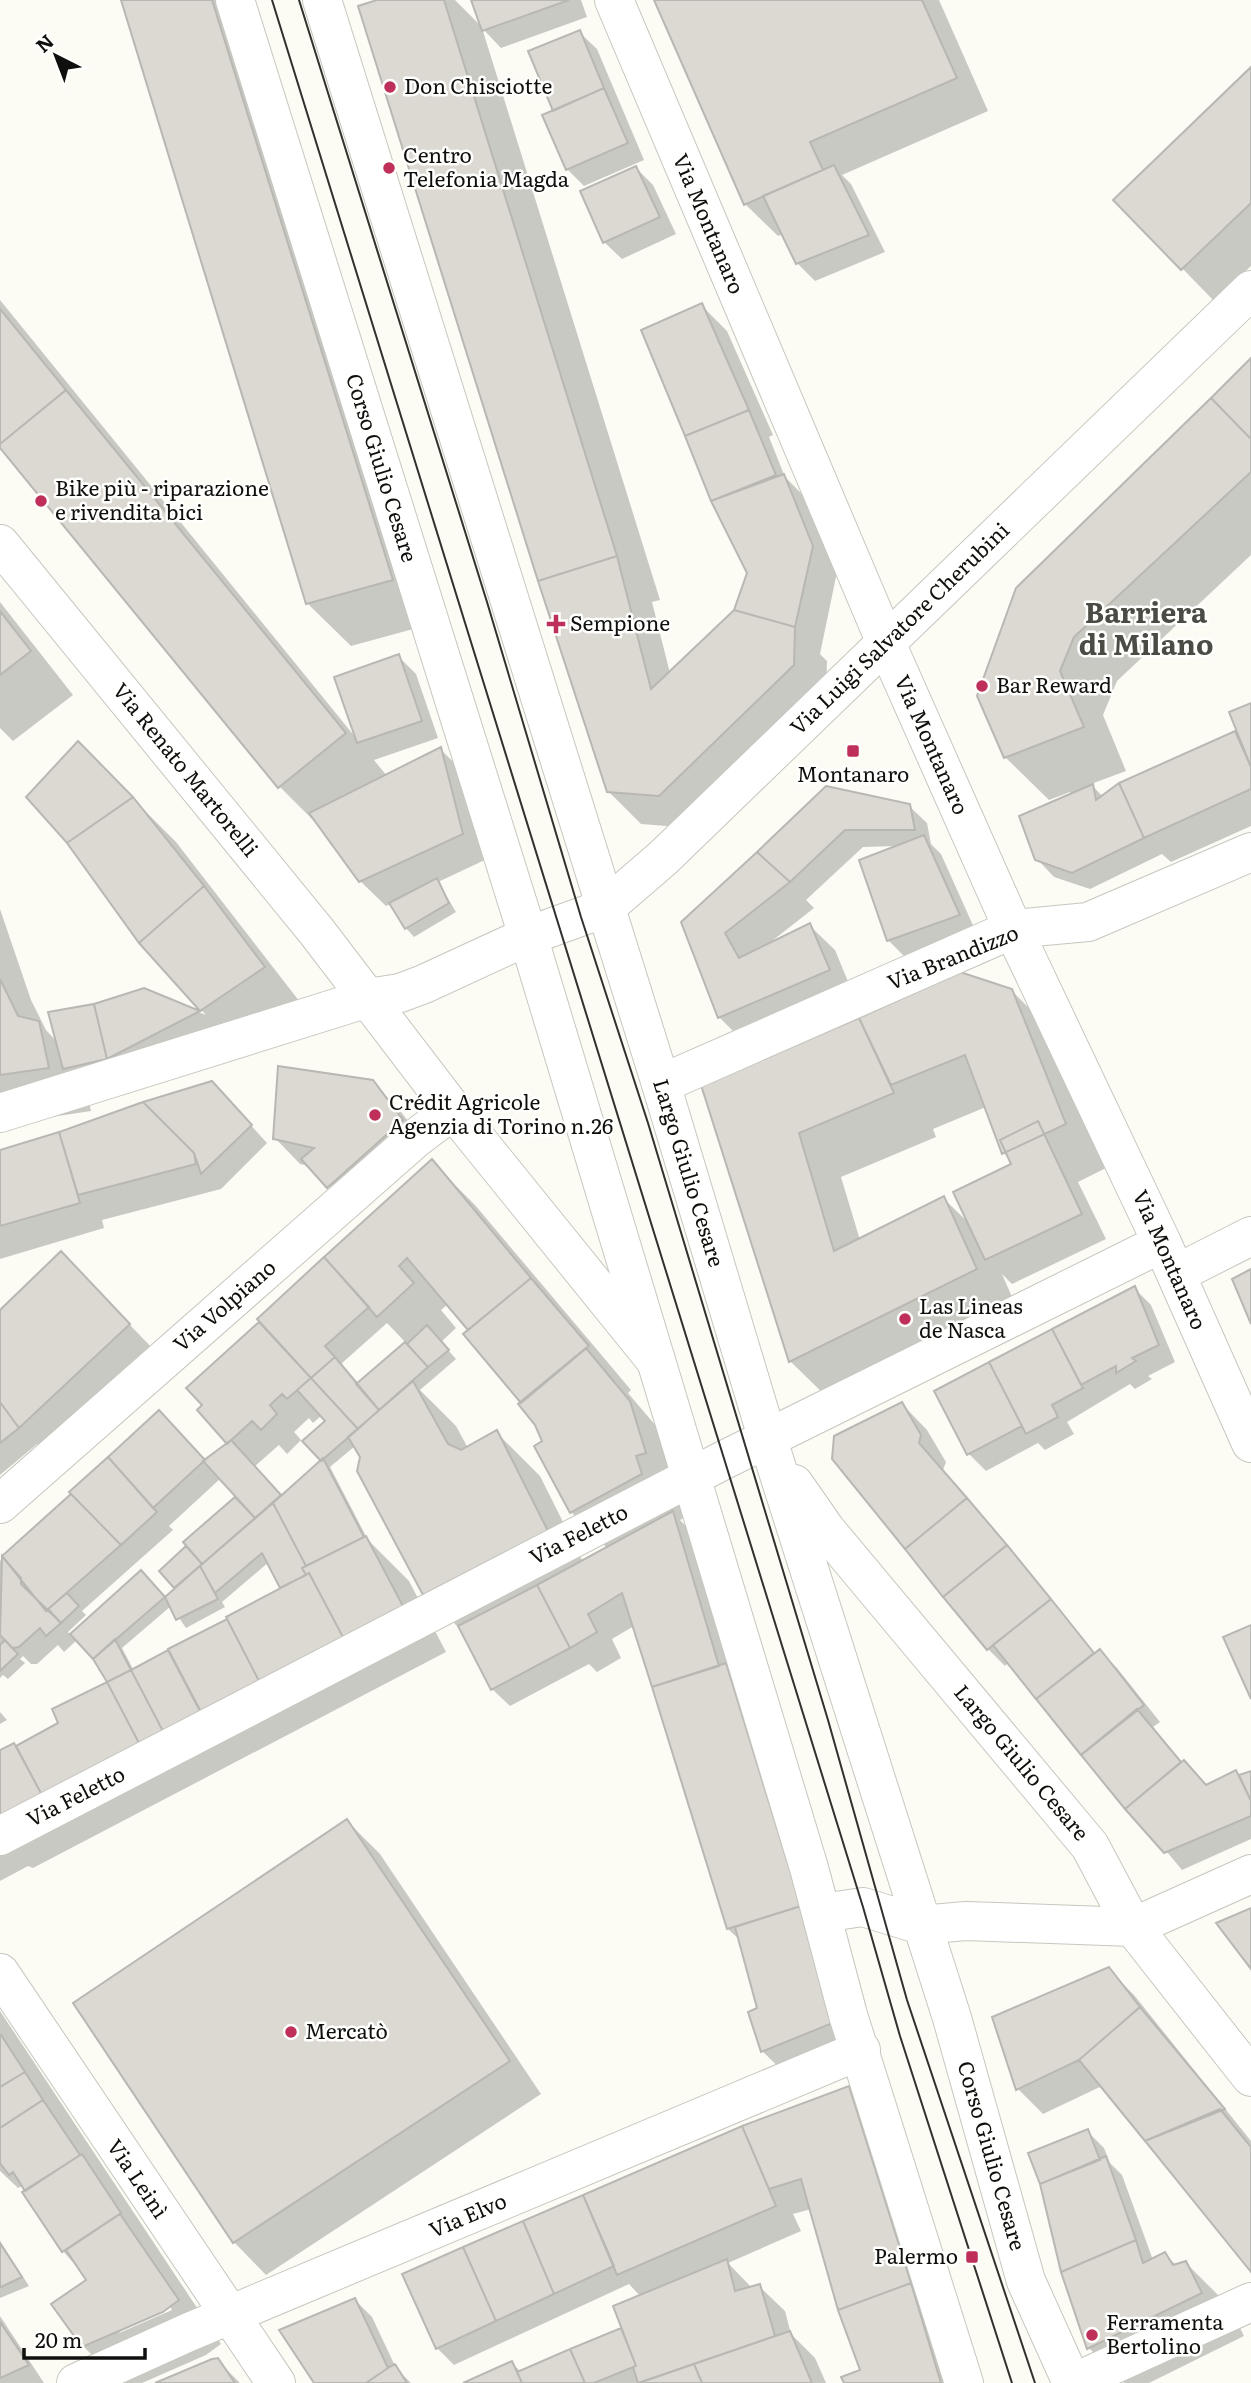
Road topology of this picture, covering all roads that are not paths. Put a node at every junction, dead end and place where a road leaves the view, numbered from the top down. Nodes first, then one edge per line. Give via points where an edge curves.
1 (235, 0) edge
2 (322, 0) edge
3 (614, 0) edge
4 (1251, 290) edge
5 (0, 544) edge
6 (886, 643) junction
7 (1251, 852) edge
8 (605, 908) junction
9 (1013, 929) junction
10 (528, 936) junction
11 (368, 998) junction
12 (661, 1084) junction
13 (453, 1110) junction
14 (0, 1113) edge
15 (1251, 1236) edge
16 (1169, 1259) junction
17 (656, 1362) junction
18 (768, 1440) junction
19 (1251, 1443) edge
20 (691, 1478) junction
21 (0, 1504) edge
22 (0, 1836) edge
23 (1251, 1874) edge
24 (822, 1913) junction
25 (921, 1925) junction
26 (1133, 1927) junction
27 (0, 1973) edge
28 (861, 2050) junction
29 (1251, 2077) edge
30 (1251, 2302) edge
31 (229, 2316) junction
32 (76, 2383) edge
33 (275, 2383) edge
34 (964, 2383) edge
35 (1072, 2383) edge

1 - 10 street, Corso Giulio Cesare
2 - 8 street
3 - 6 street, Via Montanaro
4 - 6 street, Via Luigi Salvatore Cherubini
5 - 11 street, Via Renato Martorelli
6 - 8 street, Via Luigi Salvatore Cherubini
6 - 9 street, Via Montanaro
7 - 9 street, Via Brandizzo via 1088,922
8 - 10 street, Via Luigi Salvatore Cherubini
8 - 12 street, Largo Giulio Cesare
9 - 12 street, Via Brandizzo
9 - 16 street, Via Montanaro
10 - 11 street via 424,984
10 - 17 street
11 - 13 street
11 - 14 street
12 - 18 street, Largo Giulio Cesare
13 - 17 street
13 - 21 street, Via Volpiano
15 - 16 street, Via Feletto
16 - 18 street, Via Feletto
16 - 19 street, Via Montanaro
17 - 20 street
18 - 20 street, Via Feletto
18 - 25 street, Largo Giulio Cesare
18 - 26 street, Largo Giulio Cesare via 826,1530 1090,1846
20 - 22 street, Via Feletto
20 - 24 street
23 - 26 street
24 - 25 street via 863,1907
24 - 28 street
25 - 26 street via 966,1921
25 - 35 street, Corso Giulio Cesare via 1026,2281
26 - 29 street, Largo Giulio Cesare
27 - 31 street, Via Leinì
28 - 31 street, Via Elvo
28 - 34 street
30 - 35 street
31 - 32 street, Via Elvo
31 - 33 street, Via Leinì

